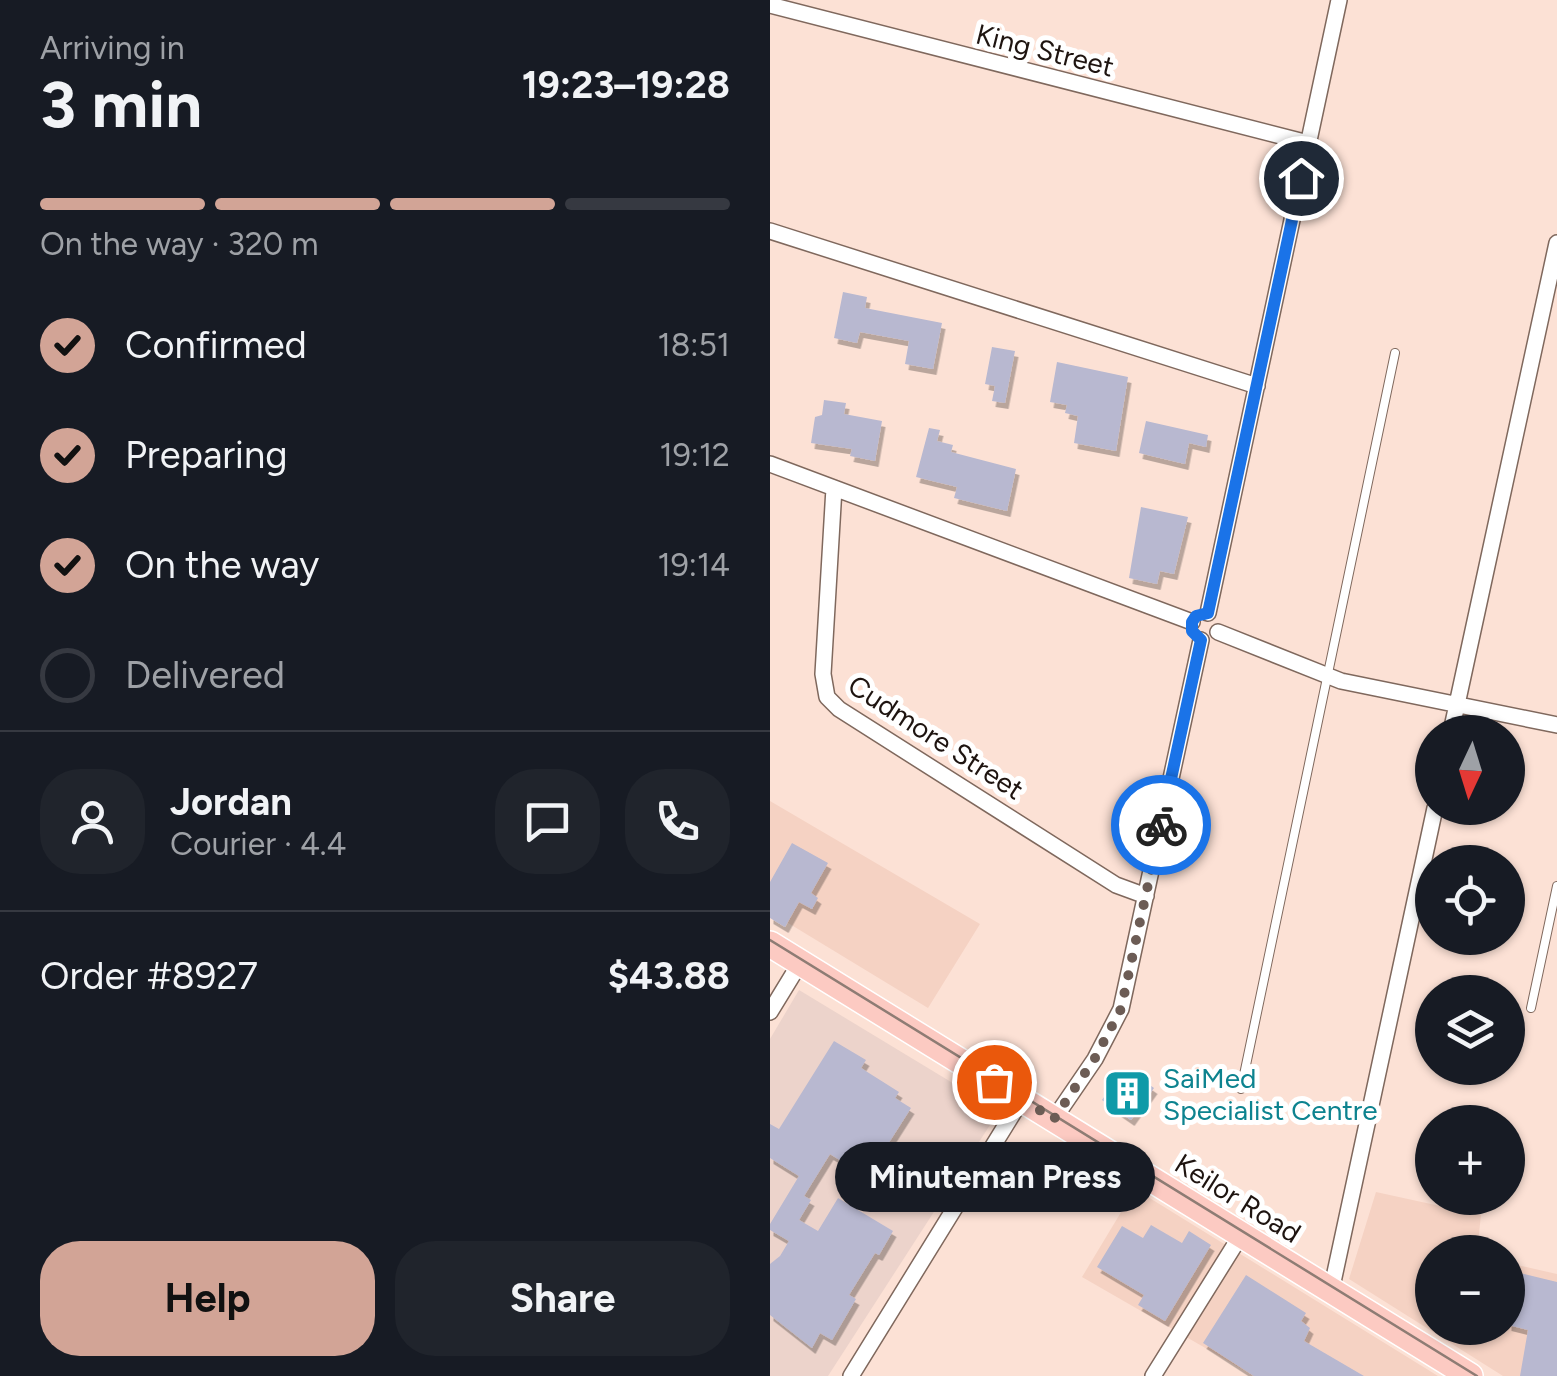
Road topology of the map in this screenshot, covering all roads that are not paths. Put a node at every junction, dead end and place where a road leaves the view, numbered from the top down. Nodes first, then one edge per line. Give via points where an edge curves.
1 (1339, 0) edge
2 (770, 5) edge
3 (1308, 143) junction
4 (770, 232) edge
5 (1557, 243) edge
6 (1396, 353) dead end
7 (1258, 386) junction
8 (770, 464) edge
9 (834, 488) junction
10 (1208, 613) junction
11 (1192, 622) junction
12 (1218, 632) junction
13 (1201, 640) junction
14 (1327, 676) junction
15 (1457, 704) junction
16 (1455, 715) edge
17 (1557, 725) edge
18 (1431, 825) edge
19 (1557, 886) edge
20 (1146, 896) junction
21 (770, 944) edge
22 (800, 963) junction
23 (1531, 1008) dead end
24 (770, 1012) edge
25 (1240, 1088) dead end
26 (1022, 1099) junction
27 (1054, 1119) junction
28 (1242, 1235) junction
29 (1328, 1289) junction
30 (1463, 1374) edge
31 (851, 1376) edge
32 (1153, 1376) edge

1 - 3 street
2 - 3 street, King Street
3 - 7 street
4 - 7 street
5 - 15 street
6 - 14 lane
7 - 10 street
8 - 9 street
9 - 11 street
9 - 20 street, Cudmore Street via 827,697 1116,885
10 - 11 street
10 - 12 street
11 - 13 street
12 - 13 street
12 - 14 street
13 - 20 street
14 - 15 street
14 - 25 lane
15 - 16 street
15 - 17 street
18 - 29 street
19 - 23 lane
20 - 27 street via 1116,1021
21 - 22 main road, Keilor Road
22 - 24 street
22 - 26 main road, Keilor Road
26 - 27 main road, Keilor Road
26 - 31 street
27 - 28 main road, Keilor Road
28 - 29 main road, Keilor Road
28 - 32 street
29 - 30 main road, Keilor Road

